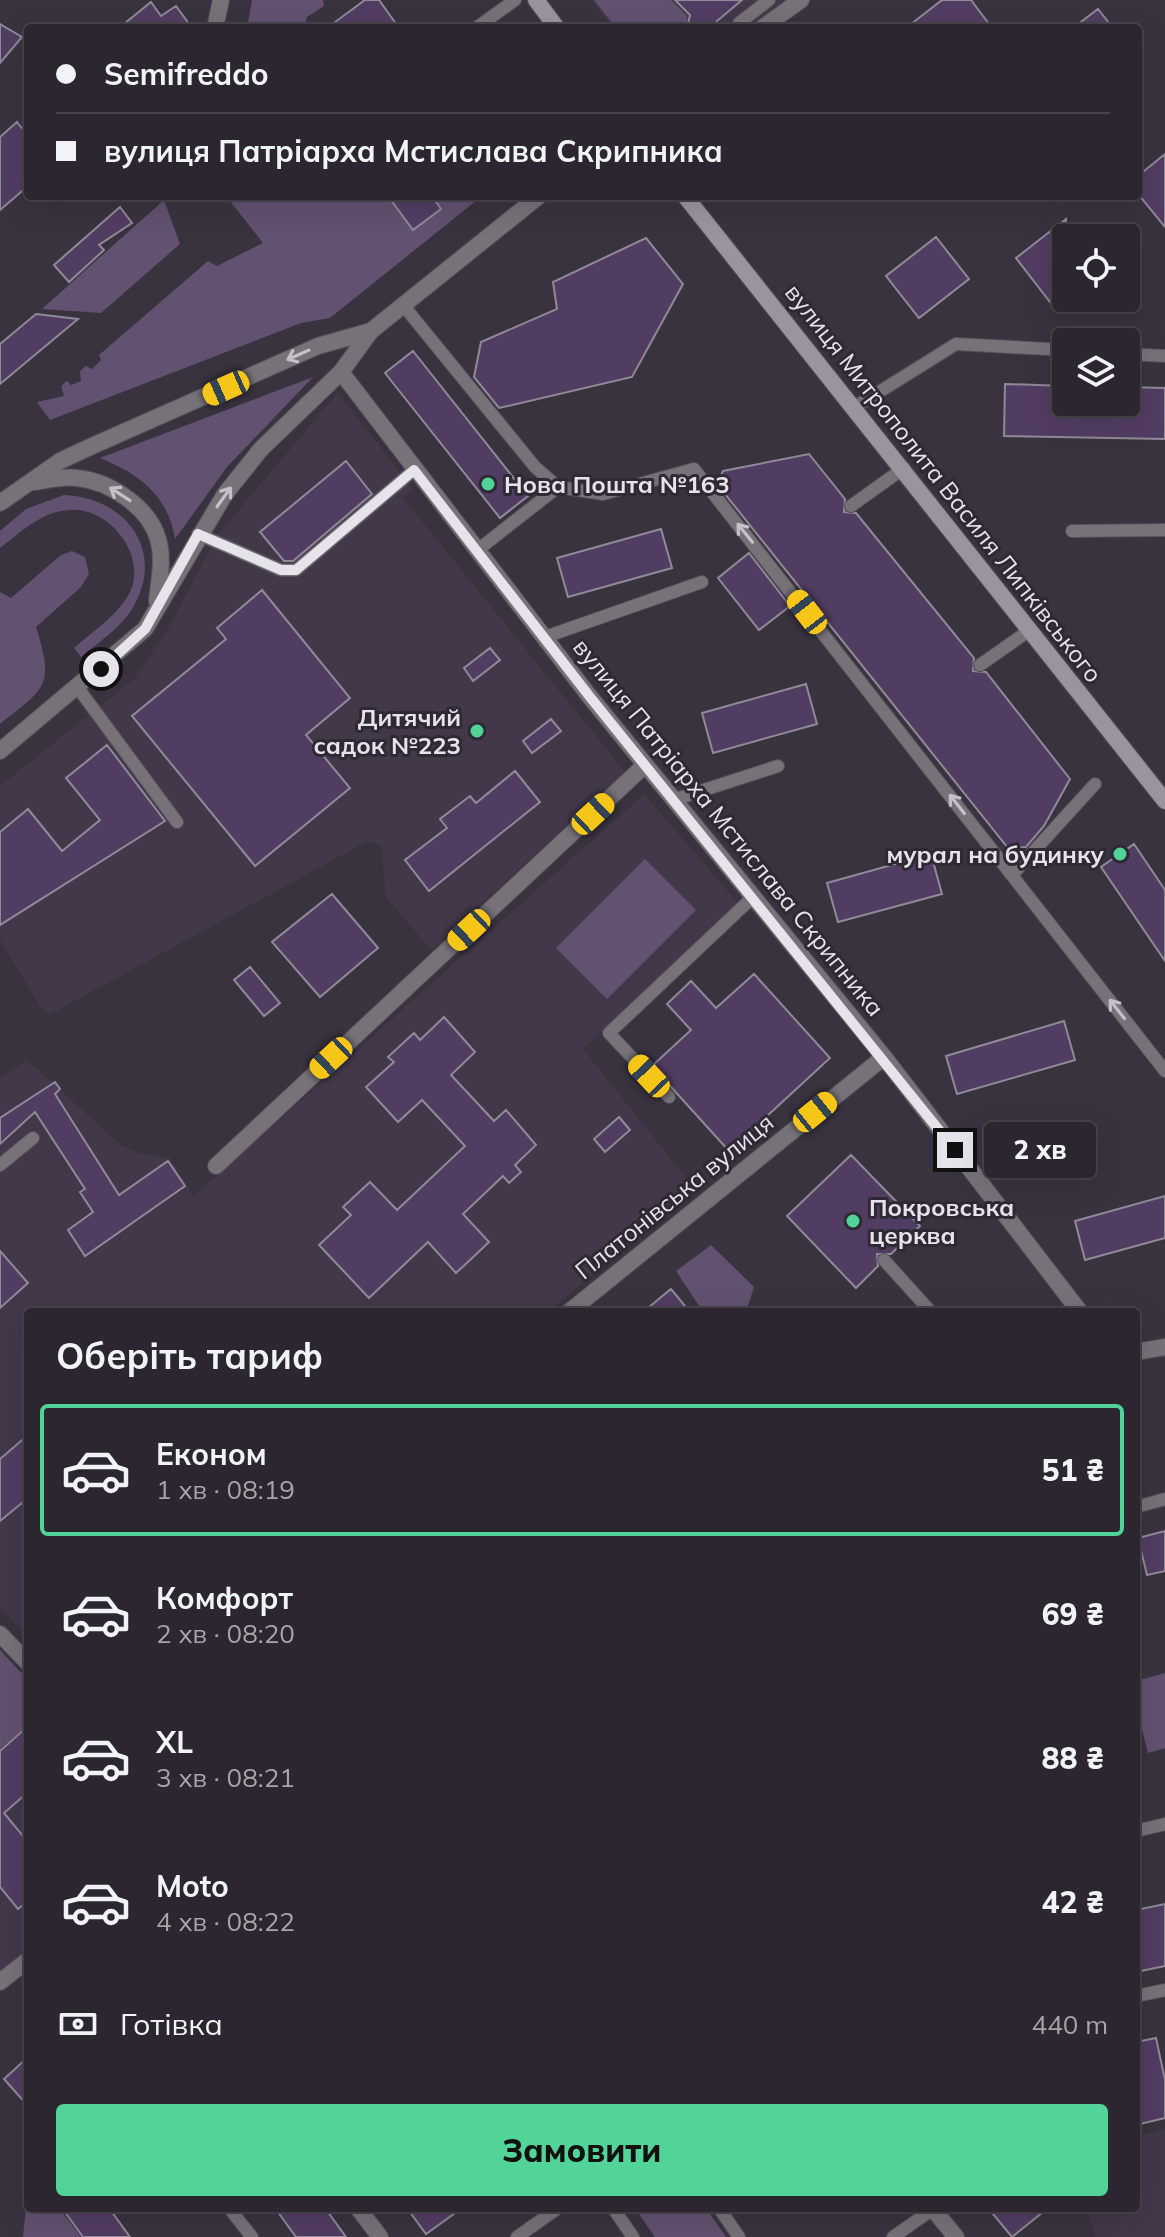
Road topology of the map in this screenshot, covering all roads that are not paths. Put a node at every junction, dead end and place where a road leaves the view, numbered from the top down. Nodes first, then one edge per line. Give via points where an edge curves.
1 (221, 0) edge
2 (515, 0) edge
3 (536, 0) edge
4 (769, 0) edge
5 (801, 0) edge
6 (739, 23) dead end
7 (216, 24) edge
8 (482, 24) edge
9 (554, 24) edge
10 (768, 24) edge
11 (534, 200) edge
12 (688, 200) edge
13 (403, 305) junction
14 (371, 331) junction
15 (1052, 349) edge
16 (1140, 355) edge
17 (1165, 356) edge
18 (341, 372) junction
19 (855, 407) junction
20 (904, 468) junction
21 (414, 470) junction
22 (25, 484) junction
23 (558, 487) junction
24 (0, 503) edge
25 (851, 506) dead end
26 (1165, 530) edge
27 (1072, 531) dead end
28 (198, 534) junction
29 (479, 549) junction
30 (702, 582) dead end
31 (156, 612) junction
32 (1030, 630) junction
33 (545, 637) junction
34 (980, 665) dead end
35 (78, 688) junction
36 (0, 751) edge
37 (645, 765) junction
38 (778, 766) dead end
39 (1095, 784) dead end
40 (673, 800) junction
41 (1165, 801) edge
42 (177, 822) dead end
43 (1012, 875) junction
44 (753, 897) junction
45 (884, 1057) junction
46 (1165, 1071) edge
47 (669, 1097) dead end
48 (33, 1138) dead end
49 (0, 1165) edge
50 (216, 1166) dead end
51 (884, 1260) dead end
52 (574, 1308) edge
53 (927, 1308) edge
54 (1077, 1308) edge
55 (1165, 1347) edge
56 (1140, 1351) edge
57 (1165, 1499) edge
58 (1140, 1506) edge
59 (0, 1634) edge
60 (24, 1659) edge
61 (1165, 1824) edge
62 (1140, 1830) edge
63 (24, 1963) edge
64 (0, 1982) edge
65 (1165, 1990) edge
66 (1140, 1995) edge
67 (232, 2212) edge
68 (361, 2212) edge
69 (552, 2212) edge
70 (616, 2212) edge
71 (722, 2212) edge
72 (928, 2212) edge
73 (935, 2212) edge
74 (252, 2237) edge
75 (380, 2237) edge
76 (517, 2237) edge
77 (633, 2237) edge
78 (739, 2237) edge
79 (893, 2237) edge
80 (956, 2237) edge

1 - 7 street
2 - 8 lane
3 - 9 main road
4 - 6 lane
5 - 10 street
11 - 13 street
12 - 19 main road, вулиця Митрополита Василя Липківського
13 - 14 street
13 - 23 lane via 535,467
14 - 18 street
14 -> 22 street via 318,346 92,446
15 - 19 lane via 956,344
16 - 17 lane
18 - 21 street, вулиця Патріарха Мстислава Скрипника
28 -> 18 street via 261,449
19 - 20 main road, вулиця Митрополита Василя Липківського
20 - 25 lane
20 - 32 main road, вулиця Митрополита Василя Липківського
21 - 28 lane via 296,570 281,570
21 - 29 street, вулиця Патріарха Мстислава Скрипника
22 - 24 street
31 -> 22 street via 161,566 158,538 147,517 105,485 78,478
23 - 29 lane
43 -> 23 lane via 902,723 694,469 603,494
26 - 27 lane
28 - 31 street
29 - 33 street, вулиця Патріарха Мстислава Скрипника
30 - 33 lane
31 - 35 street via 145,629
32 - 34 lane
32 - 41 main road, вулиця Митрополита Василя Липківського
33 - 37 street, вулиця Патріарха Мстислава Скрипника
35 - 36 street
35 - 42 lane
37 - 40 street, вулиця Патріарха Мстислава Скрипника
37 - 50 street
38 - 40 lane
39 - 43 lane
40 - 44 street, вулиця Патріарха Мстислава Скрипника
46 -> 43 lane
44 - 45 street, вулиця Патріарха Мстислава Скрипника
44 - 47 lane via 609,1033
45 - 52 street, Платонівська вулиця
45 - 54 street, вулиця Патріарха Мстислава Скрипника
48 - 49 lane
51 - 53 lane
55 - 56 street
57 - 58 lane
59 - 60 street
61 - 62 lane
63 - 64 street
65 - 66 lane
67 - 74 lane
68 - 75 street
69 - 76 lane
70 - 77 lane
71 - 78 lane
72 - 79 lane
73 - 80 street

